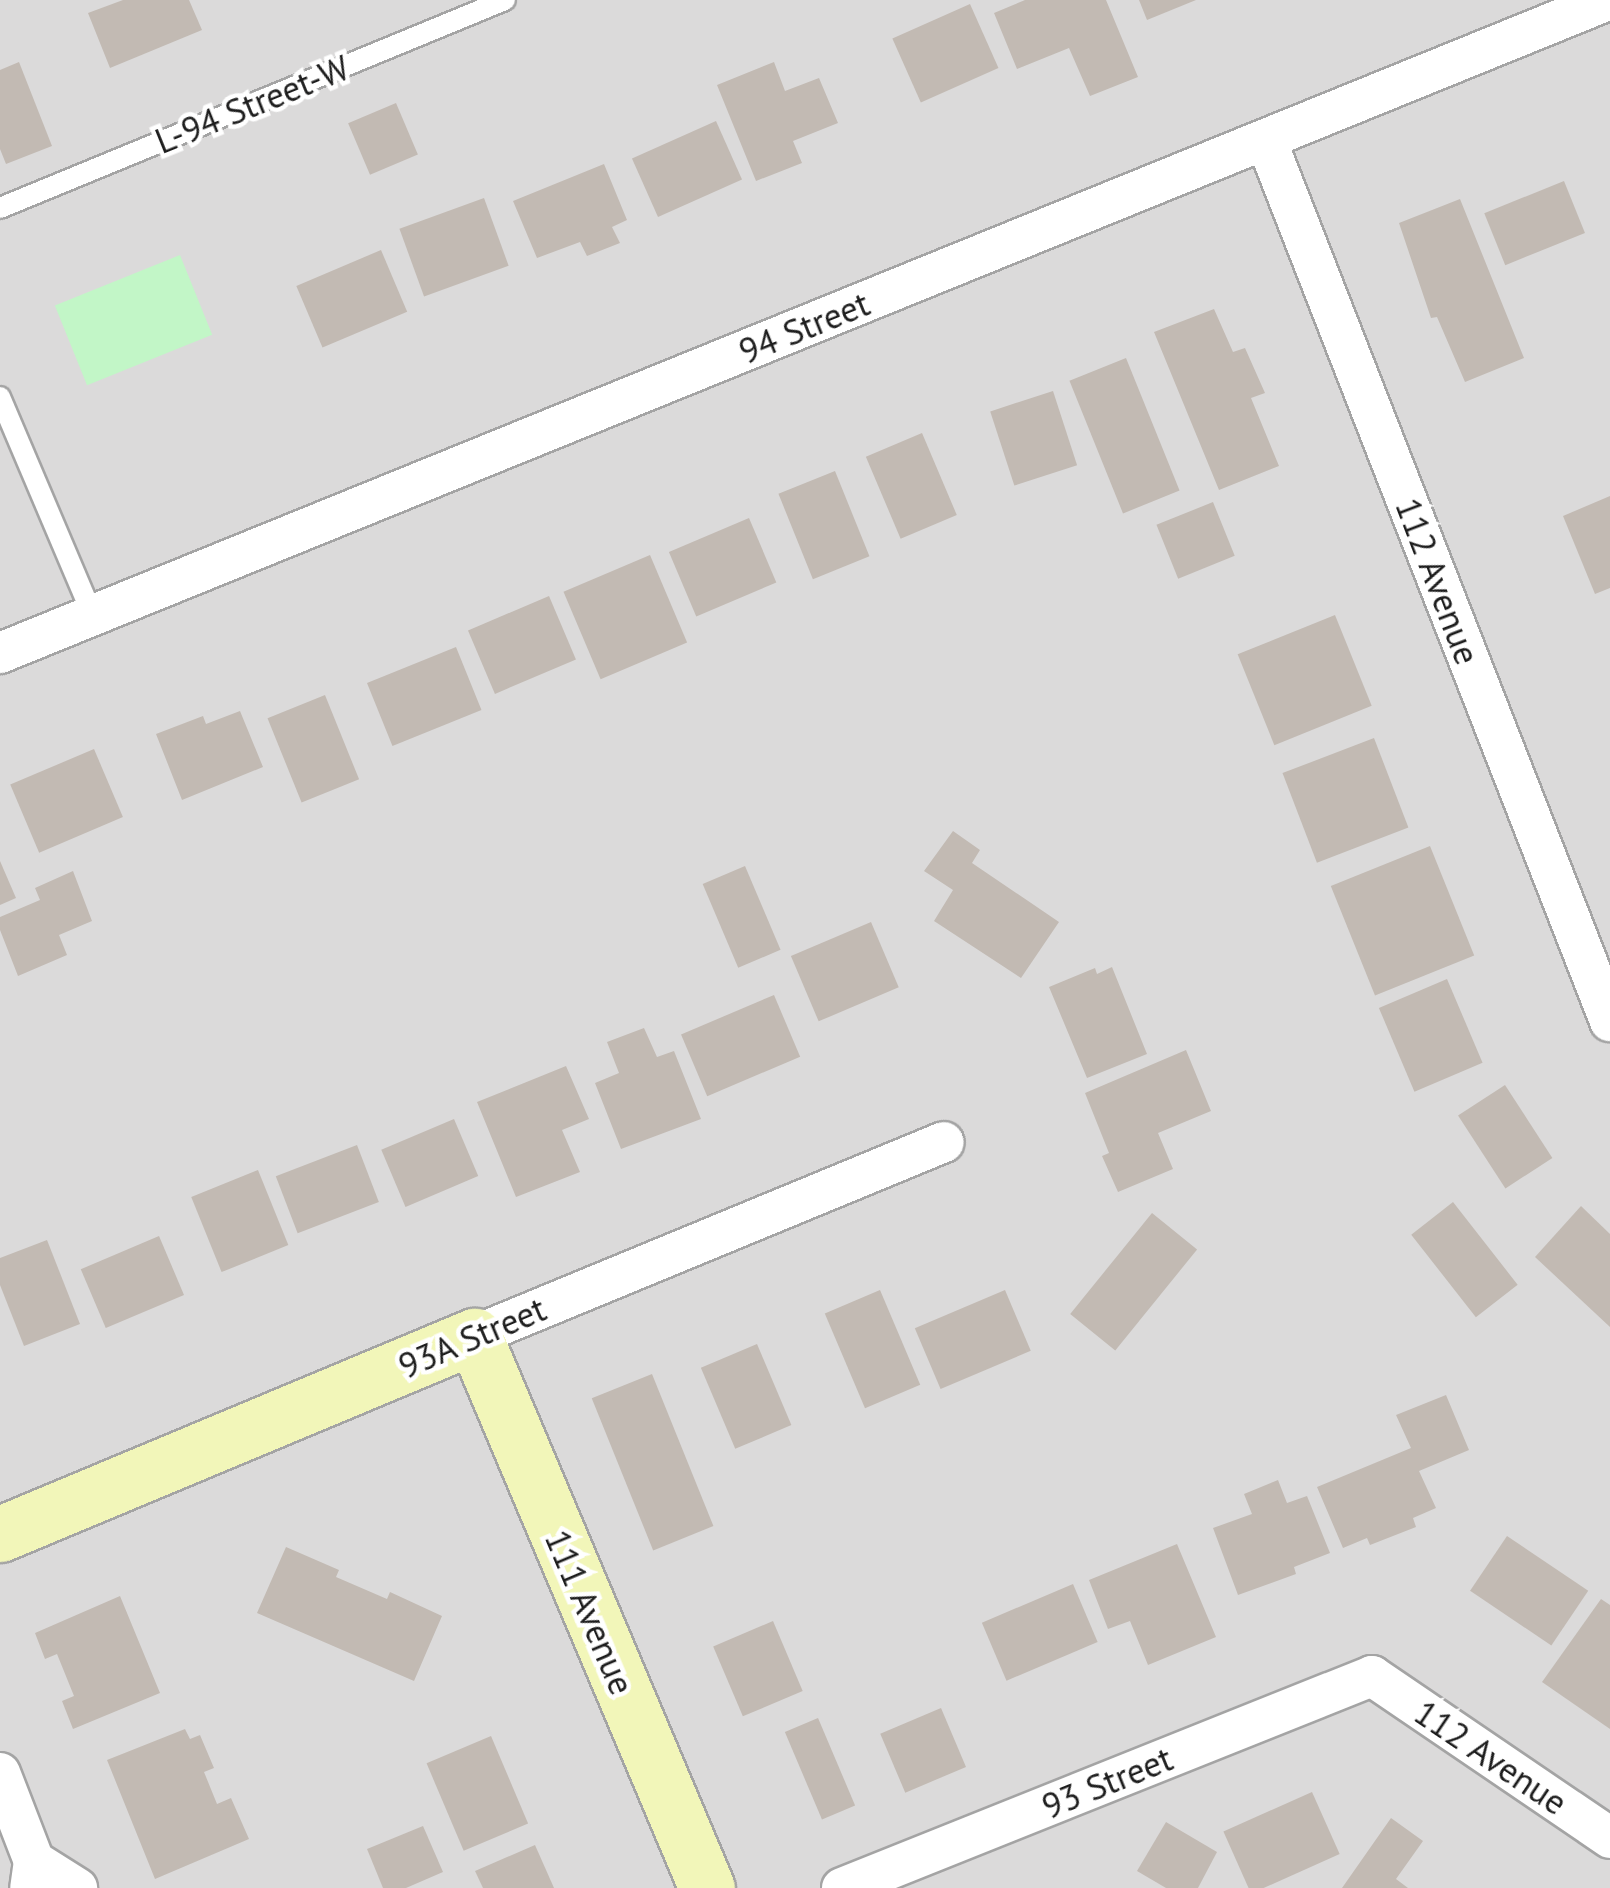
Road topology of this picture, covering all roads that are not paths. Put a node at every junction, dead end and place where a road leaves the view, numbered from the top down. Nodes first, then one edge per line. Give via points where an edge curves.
1 (505, 0) edge
2 (1590, 3) edge
3 (1266, 140) junction
4 (0, 208) edge
5 (0, 397) edge
6 (92, 616) junction
7 (0, 653) edge
8 (1610, 1021) edge
9 (944, 1142) dead end
10 (474, 1336) junction
11 (0, 1534) edge
12 (1372, 1676) joint
13 (0, 1773) edge
14 (1610, 1838) edge
15 (32, 1874) edge
16 (76, 1888) edge
17 (707, 1888) edge
18 (842, 1888) edge

1 - 4 lane, L-94 Street-W
2 - 3 street, 94 Street
3 - 6 street, 94 Street
3 - 8 street, 112 Avenue
5 - 6 lane
6 - 7 street, 94 Street
9 - 10 street, 93A Street
10 - 11 street, 93A Street
10 - 17 street, 111 Avenue
12 - 14 street, 112 Avenue
12 - 18 street, 93 Street
13 - 15 street
15 - 16 street

